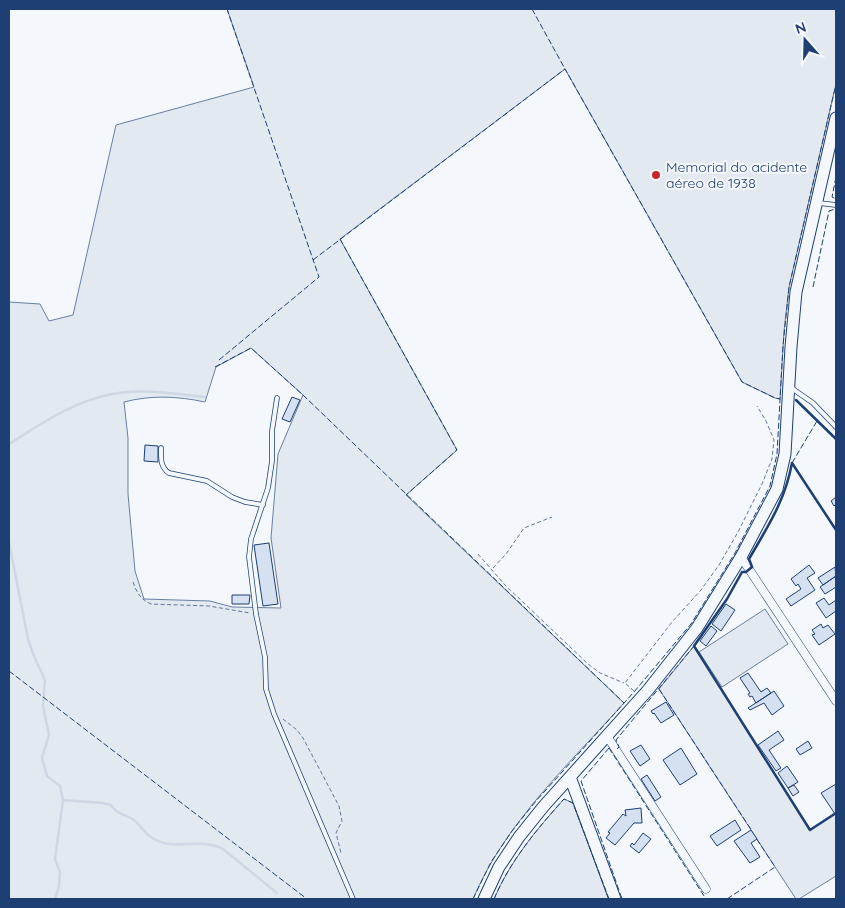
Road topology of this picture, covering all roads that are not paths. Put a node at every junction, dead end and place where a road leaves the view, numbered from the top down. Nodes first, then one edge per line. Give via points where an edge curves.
1 (836, 118) edge
2 (816, 202) junction
3 (836, 205) edge
4 (789, 385) junction
5 (277, 398) dead end
6 (836, 427) edge
7 (161, 448) dead end
8 (263, 505) junction
9 (742, 557) junction
10 (836, 701) edge
11 (607, 736) junction
12 (570, 777) junction
13 (706, 889) dead end
14 (353, 899) edge
15 (484, 899) edge
16 (615, 899) edge

1 - 2 street
2 - 3 lane
2 - 4 street via 796,292
4 - 6 lane
4 - 9 street via 782,474 772,502
5 - 8 lane via 272,461
7 - 8 lane via 161,463 169,473 207,481 232,497
8 - 14 lane via 251,539 249,556 265,657 266,689
9 - 10 street
9 - 11 street via 697,628
11 - 12 street
11 - 13 street
12 - 15 street via 519,836
12 - 16 street

